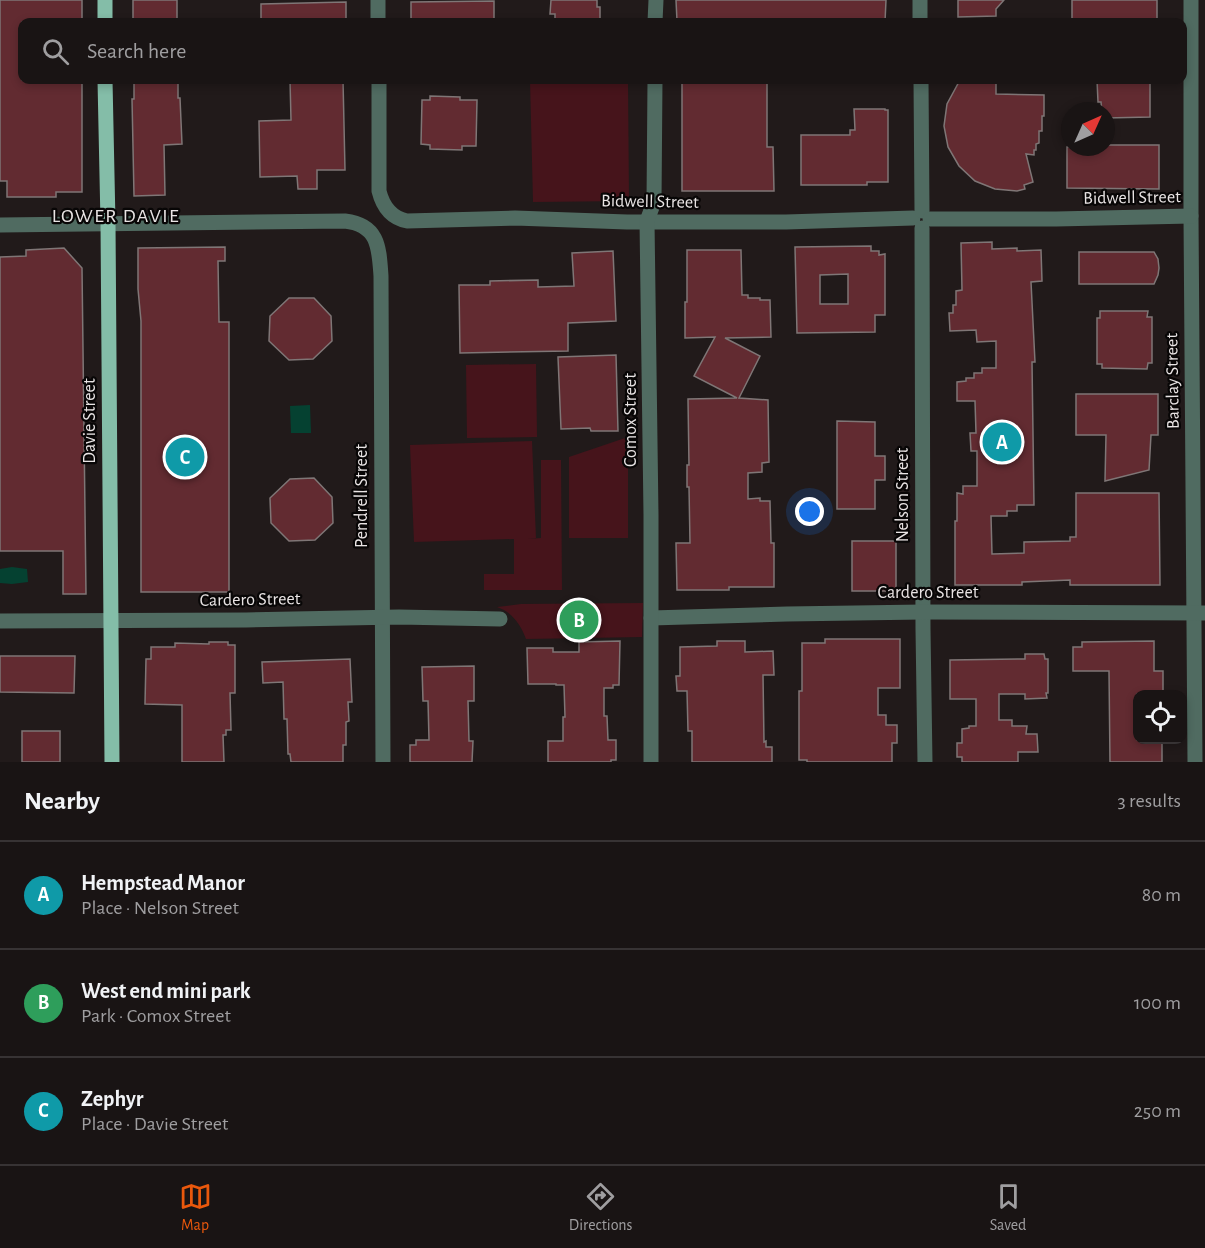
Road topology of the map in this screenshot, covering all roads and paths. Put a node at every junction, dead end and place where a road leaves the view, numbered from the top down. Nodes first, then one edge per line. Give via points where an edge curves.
1 (105, 0) edge
2 (378, 0) edge
3 (656, 0) edge
4 (920, 0) edge
5 (1191, 0) edge
6 (105, 18) edge
7 (378, 18) edge
8 (656, 18) edge
9 (920, 18) edge
10 (105, 84) edge
11 (379, 84) edge
12 (655, 84) edge
13 (921, 84) edge
14 (1191, 216) junction
15 (922, 219) junction
16 (647, 221) junction
17 (108, 223) junction
18 (0, 225) edge
19 (923, 612) junction
20 (1200, 613) edge
21 (382, 618) junction
22 (651, 618) junction
23 (500, 619) dead end
24 (0, 621) edge
25 (111, 621) junction
26 (112, 762) edge
27 (383, 762) edge
28 (651, 762) edge
29 (925, 762) edge
30 (1195, 762) edge

1 - 6 main road
2 - 7 street
3 - 8 street
4 - 9 street
5 - 14 street, Barclay Street
10 - 17 main road, Davie Street
11 - 16 street, Bidwell Street via 379,191 389,211 399,219
12 - 16 street, Comox Street via 654,202
13 - 15 street, Nelson Street
14 - 15 street, Bidwell Street
14 - 20 street, Barclay Street
15 - 16 street, Bidwell Street
15 - 19 street, Nelson Street
16 - 22 street, Comox Street
17 - 18 street
17 - 21 street, Pendrell Street via 345,221 358,224 374,236 379,247 381,276
17 - 25 main road, Davie Street
19 - 20 street, Cardero Street
19 - 22 street, Cardero Street
19 - 29 street, Nelson Street
20 - 30 street, Barclay Street
21 - 23 street, Cardero Street
21 - 25 street, Cardero Street
21 - 27 street, Pendrell Street
22 - 28 street, Comox Street
24 - 25 street, Cardero Street
25 - 26 main road, Davie Street

